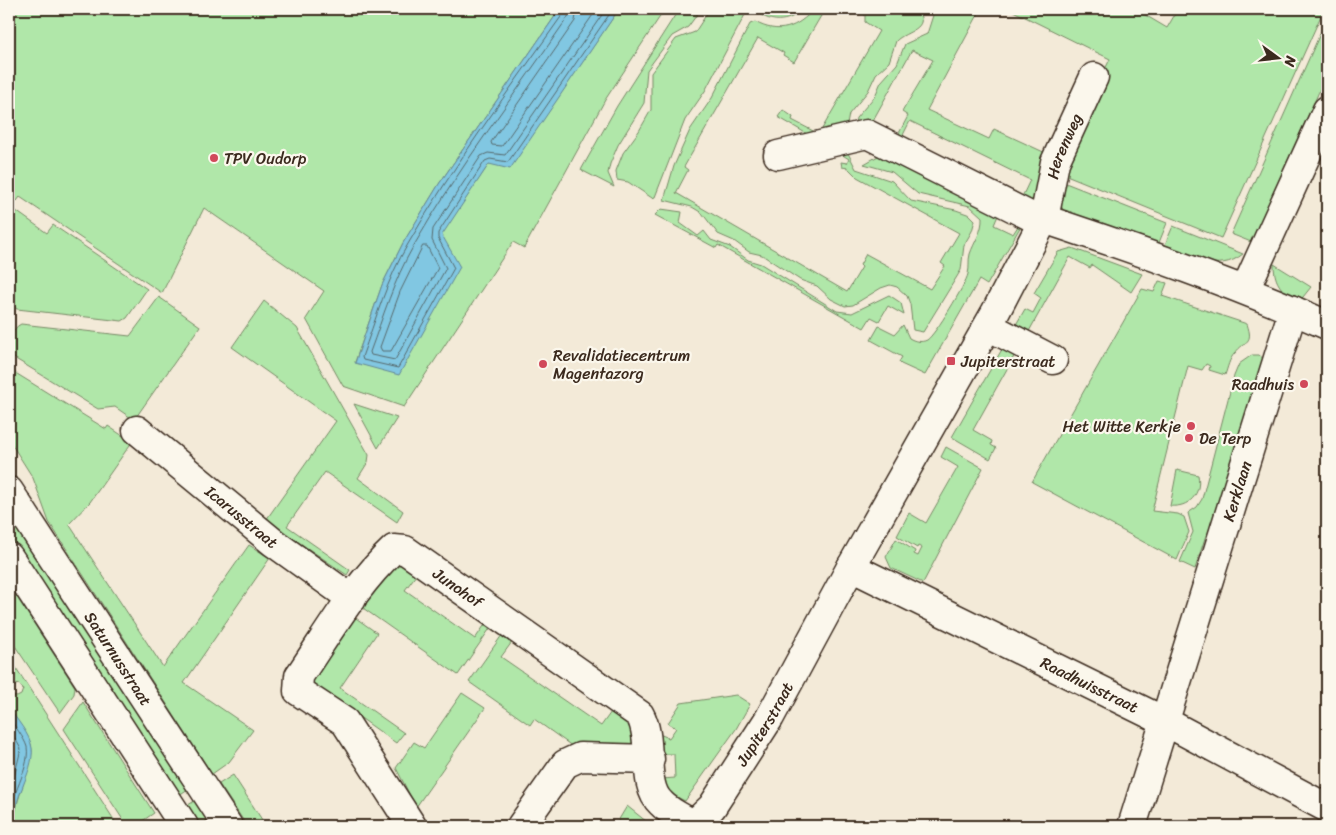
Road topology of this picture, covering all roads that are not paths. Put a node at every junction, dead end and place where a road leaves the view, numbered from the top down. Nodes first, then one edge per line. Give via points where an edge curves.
1 (1094, 77) dead end
2 (1327, 110) edge
3 (778, 155) dead end
4 (1044, 219) junction
5 (1245, 290) junction
6 (1293, 310) junction
7 (1327, 325) edge
8 (988, 326) junction
9 (1053, 360) dead end
10 (137, 430) dead end
11 (9, 491) edge
12 (9, 557) edge
13 (851, 566) junction
14 (352, 599) junction
15 (1166, 722) junction
16 (650, 759) junction
17 (1327, 808) edge
18 (692, 825) edge
19 (184, 826) edge
20 (228, 826) edge
21 (412, 826) edge
22 (521, 826) edge
23 (1132, 826) edge

1 - 4 street, Herenweg via 1055,162
2 - 5 street
3 - 4 street via 867,134 1034,218
4 - 5 street
4 - 8 street, Jupiterstraat
5 - 6 street
6 - 7 street
6 - 15 street, Kerklaan
8 - 9 street
8 - 13 street, Jupiterstraat
10 - 14 street, Icarusstraat via 274,543
11 - 20 street, Saturnusstraat
12 - 19 street
13 - 15 street, Raadhuisstraat
13 - 18 street, Jupiterstraat via 770,717 712,806
14 - 16 street, Junohof via 394,548 405,550 640,715 648,734
14 - 21 street, Junohof via 299,676 298,690 345,722
15 - 17 street, Raadhuisstraat
15 - 23 street, Kerklaan
16 - 18 street via 652,791 661,804
16 - 22 street via 580,757 565,764

